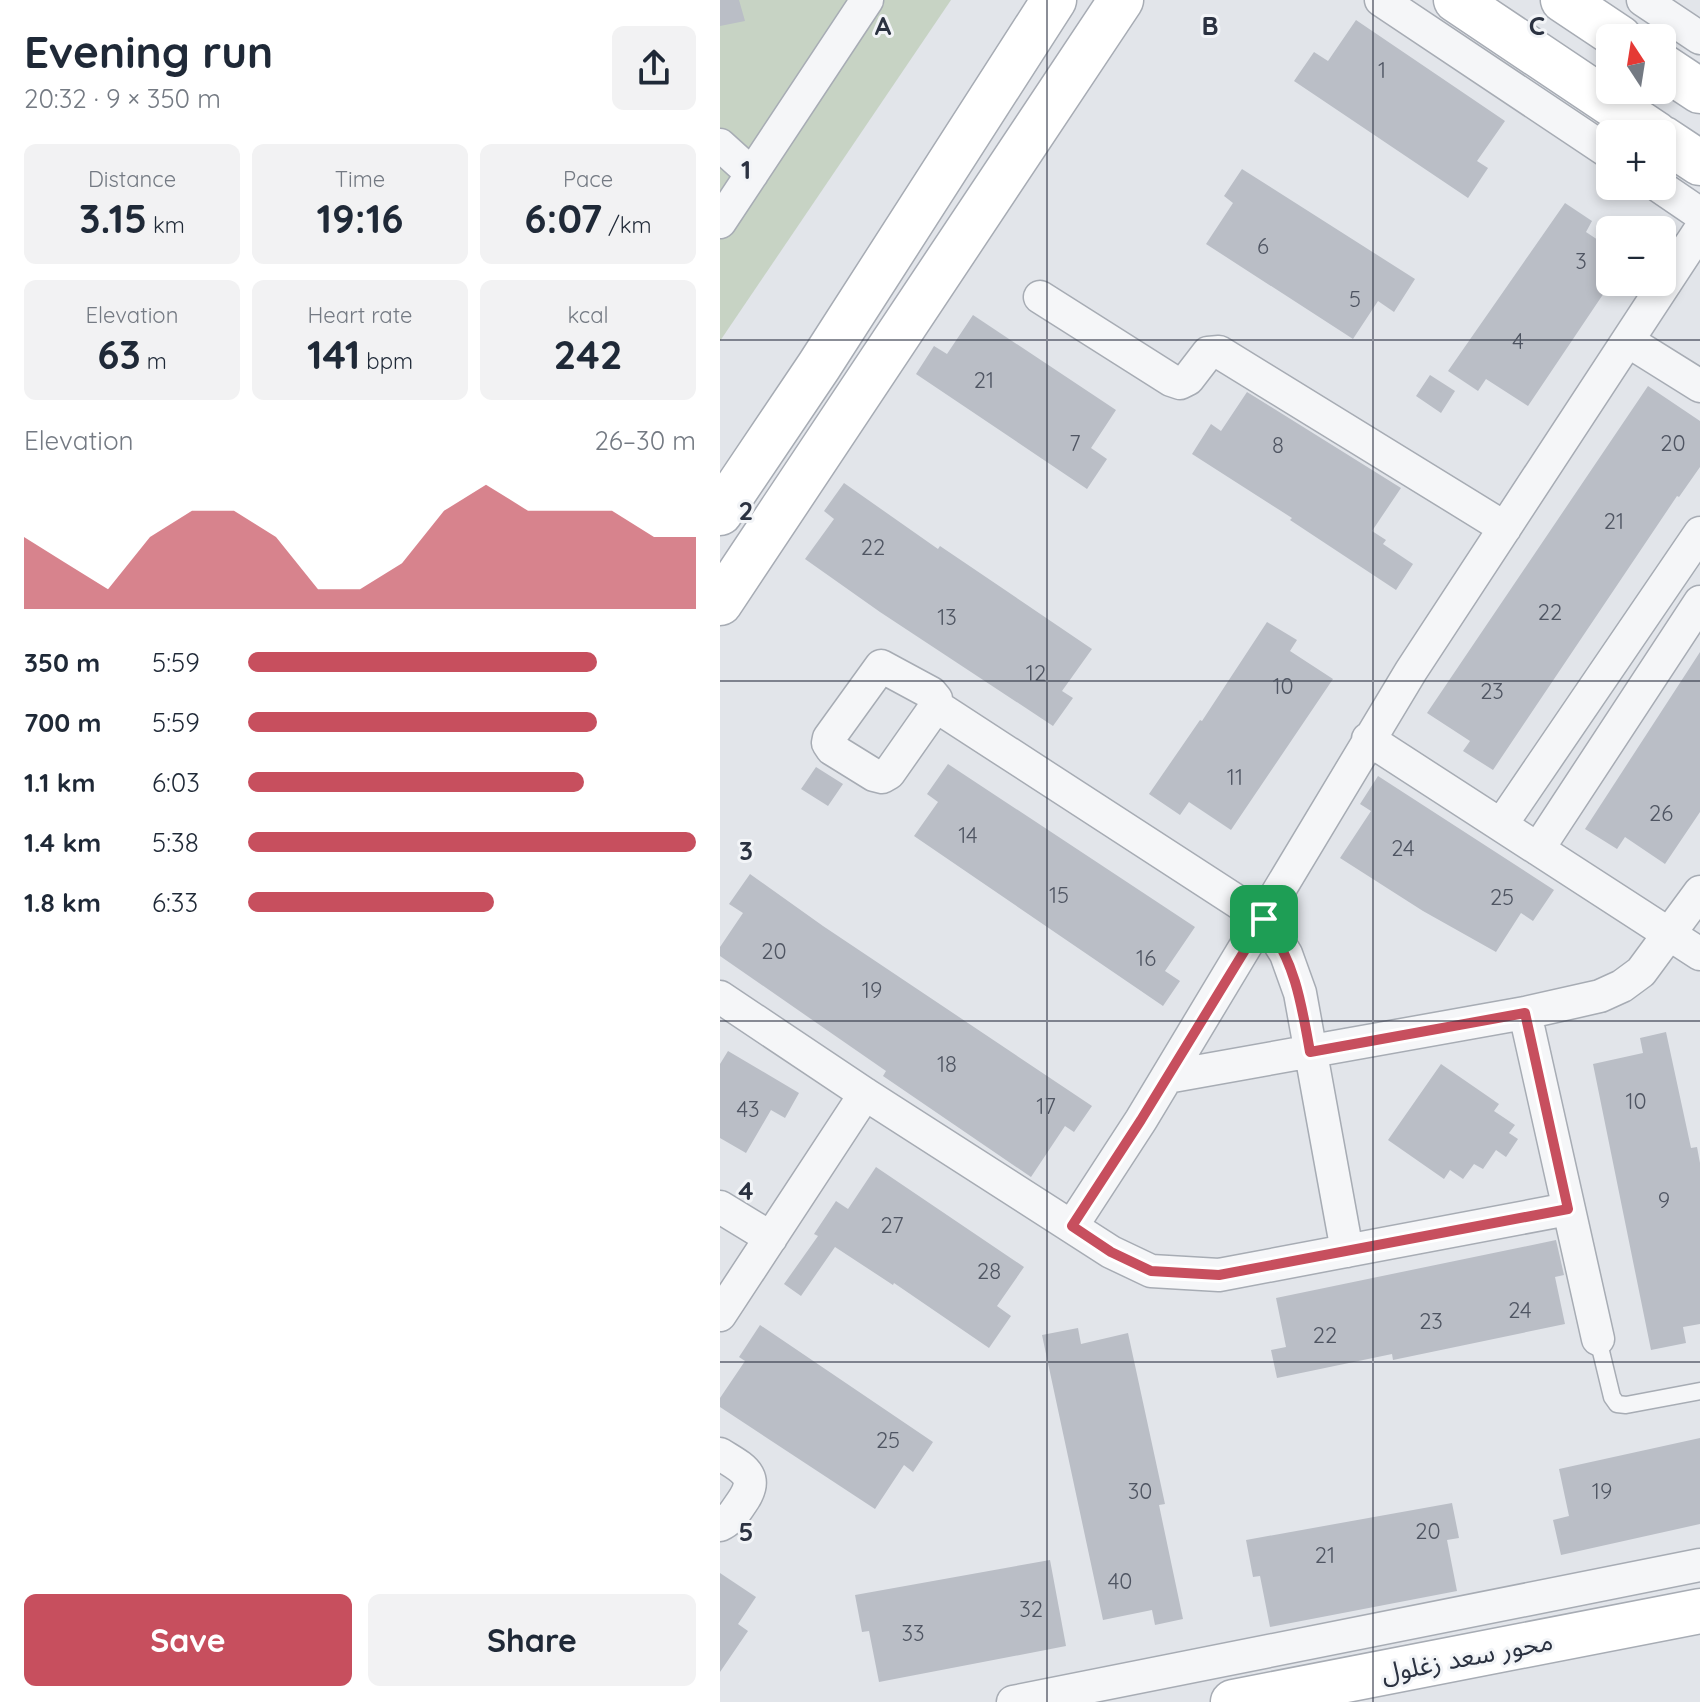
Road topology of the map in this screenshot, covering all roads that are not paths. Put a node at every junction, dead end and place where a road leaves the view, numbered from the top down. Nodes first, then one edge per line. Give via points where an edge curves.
1 (867, 0) edge
2 (1054, 0) edge
3 (1121, 0) edge
4 (1381, 0) edge
5 (1456, 0) edge
6 (1563, 0) edge
7 (1643, 0) edge
8 (1599, 24) edge
9 (1700, 38) edge
10 (1676, 75) edge
11 (1700, 91) edge
12 (1635, 120) edge
13 (1596, 144) edge
14 (720, 145) edge
15 (1676, 147) edge
16 (1700, 163) edge
17 (752, 174) junction
18 (1676, 198) edge
19 (1700, 214) edge
20 (720, 222) edge
21 (1700, 230) edge
22 (1040, 297) dead end
23 (1628, 341) junction
24 (1700, 386) edge
25 (720, 513) edge
26 (1505, 528) junction
27 (1700, 533) edge
28 (1700, 602) edge
29 (720, 603) edge
30 (936, 706) dead end
31 (1368, 739) junction
32 (1501, 825) junction
33 (1538, 849) junction
34 (1700, 892) edge
35 (1264, 919) junction
36 (1670, 935) junction
37 (1700, 954) edge
38 (720, 997) edge
39 (1525, 1013) junction
40 (1310, 1052) junction
41 (1167, 1077) junction
42 (865, 1094) junction
43 (720, 1207) edge
44 (1568, 1209) junction
45 (1072, 1226) junction
46 (771, 1238) junction
47 (1347, 1251) junction
48 (720, 1315) edge
49 (1598, 1339) joint
50 (1700, 1391) edge
51 (720, 1454) edge
52 (720, 1525) edge
53 (1700, 1565) edge
54 (1700, 1611) edge
55 (1013, 1702) edge
56 (1233, 1702) edge

1 - 17 street
2 - 25 street
3 - 29 street
4 - 13 street
5 - 12 street
6 - 8 street
7 - 9 street
10 - 11 street
14 - 17 street
15 - 16 street
17 - 20 street
18 - 19 street
21 - 23 street
22 - 26 street via 1180,383 1208,353 1219,352
23 - 24 street
23 - 26 street
26 - 31 street
27 - 32 street
28 - 33 street
30 - 35 street
31 - 32 street
31 - 35 street
32 - 33 street
33 - 36 street
34 - 36 street
35 - 40 street via 1294,973
35 - 41 street
36 - 37 street
36 - 39 street via 1641,972 1622,986
38 - 42 street
39 - 40 street
39 - 44 street
40 - 41 street
40 - 47 street
41 - 45 street
42 - 45 street
42 - 46 street
43 - 46 street
44 - 47 street
44 - 49 street
45 - 47 street via 1151,1271 1219,1275
46 - 48 street
49 - 50 lane via 1617,1404
51 - 52 street via 741,1467 750,1483 730,1520
53 - 55 street
54 - 56 street, محور سعد زغلول

